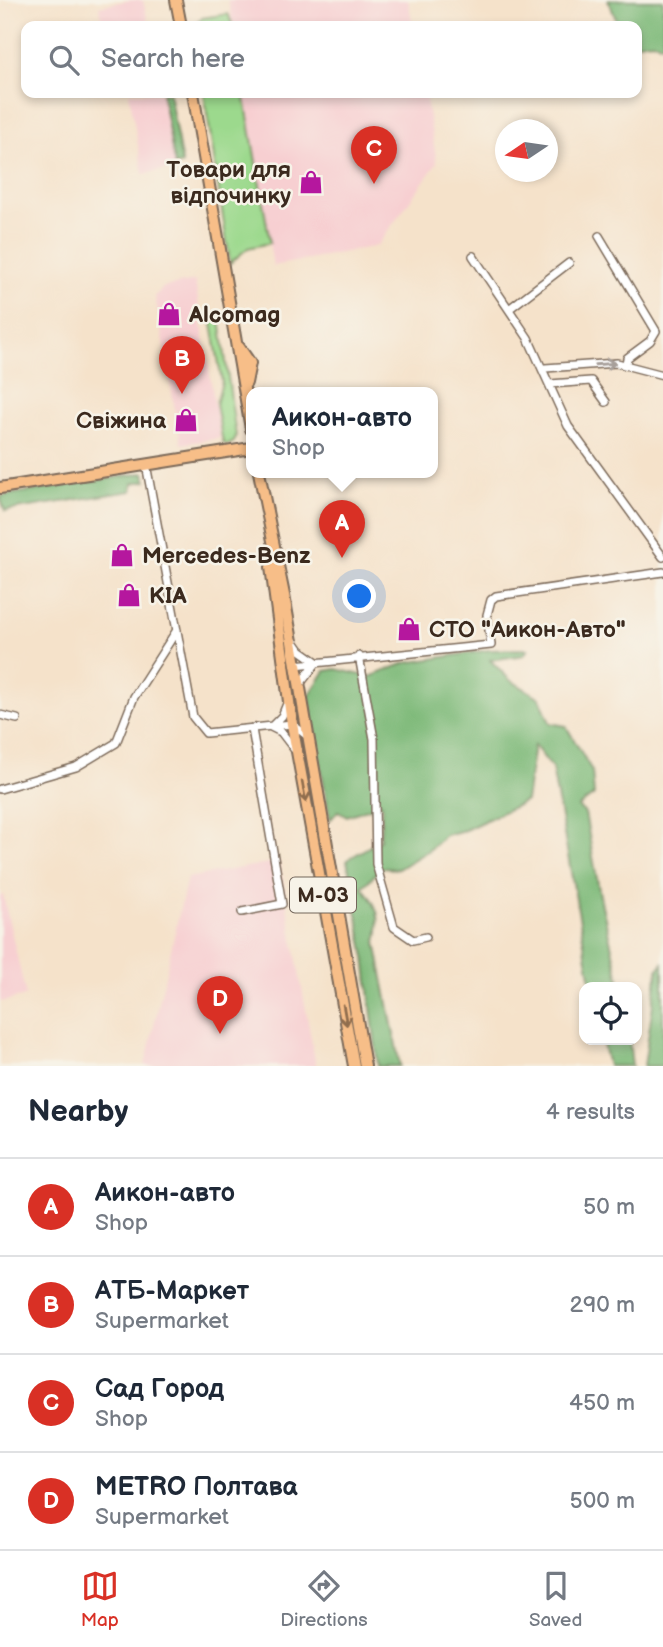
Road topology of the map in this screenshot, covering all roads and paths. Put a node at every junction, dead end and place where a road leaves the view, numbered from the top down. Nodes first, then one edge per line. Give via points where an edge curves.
1 (176, 0) edge
2 (180, 21) edge
3 (193, 98) edge
4 (599, 236) dead end
5 (473, 256) dead end
6 (569, 263) dead end
7 (509, 309) junction
8 (626, 364) junction
9 (545, 368) junction
10 (663, 375) edge
11 (550, 384) junction
12 (246, 387) edge
13 (606, 402) dead end
14 (246, 449) edge
15 (146, 464) junction
16 (259, 478) edge
17 (0, 488) edge
18 (663, 557) edge
19 (663, 572) edge
20 (177, 630) junction
21 (285, 637) junction
22 (359, 656) junction
23 (317, 662) junction
24 (295, 665) junction
25 (286, 684) junction
26 (299, 688) junction
27 (288, 700) junction
28 (302, 710) junction
29 (0, 715) edge
30 (17, 719) dead end
31 (292, 724) junction
32 (271, 727) junction
33 (252, 729) junction
34 (306, 735) junction
35 (297, 756) junction
36 (0, 789) edge
37 (242, 912) dead end
38 (426, 937) dead end
39 (354, 1066) edge
40 (365, 1066) edge

1 - 2 main road
3 - 12 main road via 235,335 250,363
4 - 8 street via 656,331
5 - 7 street
6 - 7 street
7 - 9 street
9 -> 8 street
8 - 10 street
9 - 11 street
11 - 13 street via 592,381
11 - 18 street via 568,426
14 - 15 main road
15 - 17 main road
15 - 20 street
16 - 21 main road, М-03
19 - 22 street via 496,596 488,606 491,645
20 - 33 street via 198,726 206,733
20 - 36 street via 134,697 116,743 76,767
21 - 23 street
21 - 24 main road, М-03
21 - 25 main road, М-03
22 - 23 street
22 - 38 street via 374,739 379,875 394,927 413,940
23 - 24 street
23 - 26 street via 303,676
24 - 25 street
24 - 26 main road, М-03
25 - 27 main road, М-03
26 - 28 main road, М-03
27 - 31 main road, М-03
27 - 32 street
28 - 31 street
28 - 34 main road, М-03
29 - 30 street
31 - 32 street
31 - 34 street
31 - 35 main road, М-03
32 - 33 street
32 - 35 street via 287,738
33 - 37 street via 282,904
34 - 40 main road, М-03
35 -> 39 main road, М-03

